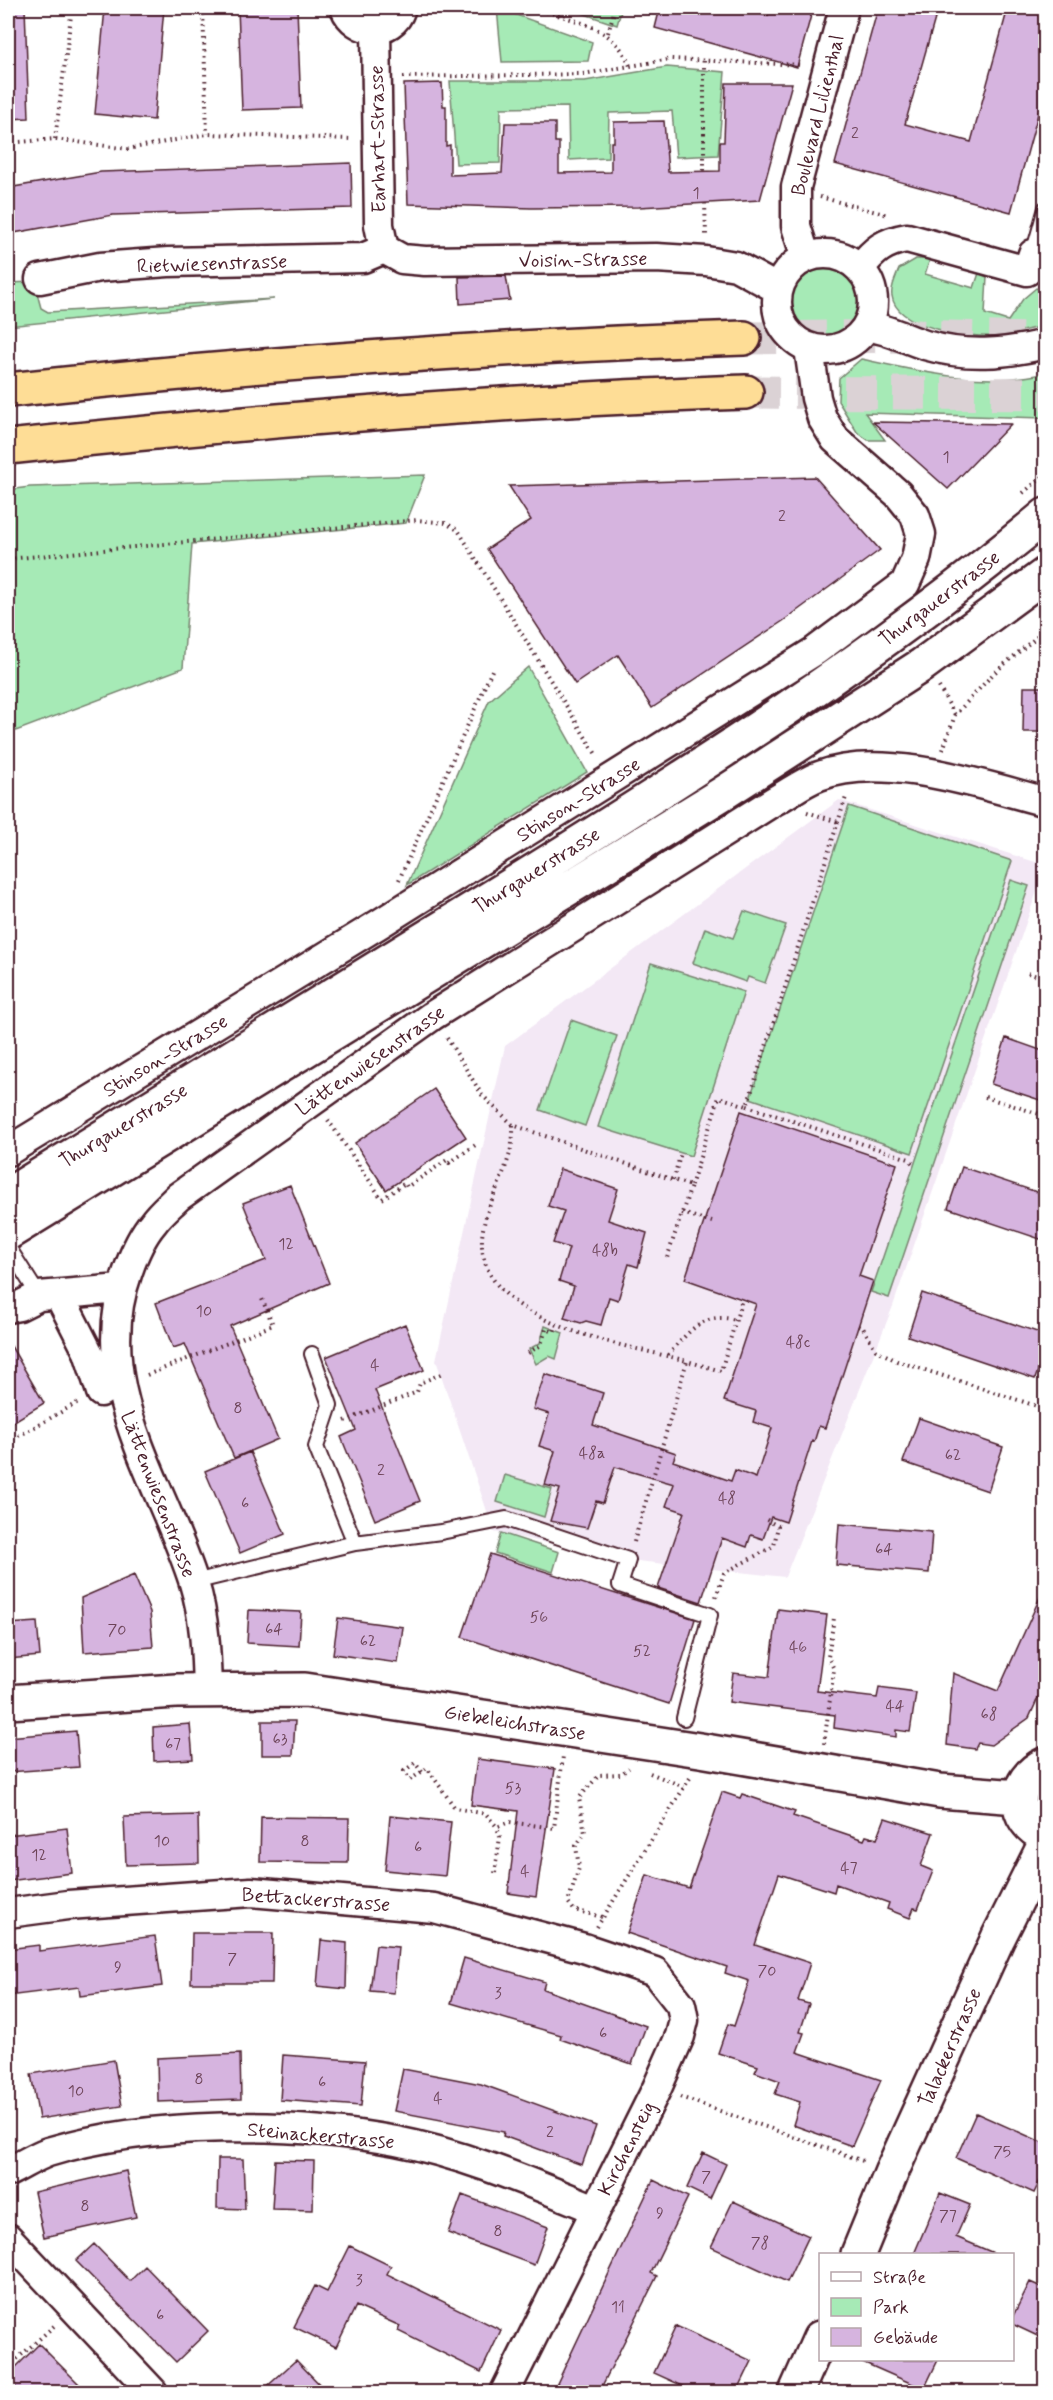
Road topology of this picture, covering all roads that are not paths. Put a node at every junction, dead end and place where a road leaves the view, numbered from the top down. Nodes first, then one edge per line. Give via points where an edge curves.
1 (345, 8) edge
2 (401, 8) edge
3 (844, 8) edge
4 (376, 29) junction
5 (1046, 208) edge
6 (384, 249) junction
7 (1033, 254) joint
8 (806, 258) junction
9 (860, 268) junction
10 (40, 279) dead end
11 (778, 289) junction
12 (867, 327) junction
13 (744, 338) tunnel mouth
14 (1046, 344) edge
15 (809, 348) junction
16 (8, 390) edge
17 (746, 392) tunnel mouth
18 (8, 447) edge
19 (1033, 505) edge
20 (1046, 574) edge
21 (1046, 802) edge
22 (8, 1151) edge
23 (8, 1195) edge
24 (8, 1233) edge
25 (8, 1247) edge
26 (121, 1289) junction
27 (43, 1292) junction
28 (8, 1308) edge
29 (312, 1354) dead end
30 (101, 1392) road end
31 (355, 1544) junction
32 (194, 1582) junction
33 (207, 1690) junction
34 (8, 1702) edge
35 (684, 1718) dead end
36 (1046, 1764) edge
37 (1018, 1797) junction
38 (1046, 1836) edge
39 (1046, 1842) edge
40 (8, 1913) edge
41 (584, 1948) joint
42 (8, 2172) edge
43 (595, 2209) junction
44 (8, 2238) edge
45 (858, 2253) edge
46 (819, 2340) edge
47 (153, 2392) edge
48 (505, 2392) edge
49 (796, 2392) edge

1 - 4 street via 357,24
2 - 4 street via 394,20
3 - 8 street, Boulevard Lilienthal via 796,187 796,226
4 - 6 street, Earhart-Strasse via 379,225
5 - 7 lane
6 - 10 street, Rietwiesenstrasse via 363,258 168,262 100,267
6 - 11 street, Voisin-Strasse via 402,259 425,261 656,258 714,262 736,266
7 - 9 street via 1027,271 907,238 875,249
8 - 9 street via 825,254 844,258
8 - 11 street via 789,271
9 - 12 street via 873,296 873,312
11 - 15 street via 782,325 793,339
12 - 14 street via 954,352 1003,352
12 - 15 street via 842,348
13 - 16 highway via 450,351
15 - 22 street, Stinson-Strasse via 819,408 835,439 898,494 915,515 921,534 905,584 815,651
17 - 18 highway via 465,405
19 - 23 main road, Thurgauerstrasse via 942,598 700,768
20 - 24 main road, Thurgauerstrasse via 922,665 744,780
21 - 26 street, Lättenwiesenstrasse via 935,773 861,768 820,776 432,1016 178,1197 152,1223 135,1251
25 - 27 lane
26 - 27 street
26 - 32 street, Lättenwiesenstrasse via 115,1332 124,1407
27 - 28 street
27 - 30 street via 88,1352
29 - 31 lane via 330,1406 316,1447
31 - 32 lane
31 - 35 lane via 506,1519 628,1560 620,1585 710,1615
32 - 33 street, Lättenwiesenstrasse via 205,1625
33 - 34 main road, Giebeleichstrasse
33 - 37 main road, Giebeleichstrasse via 304,1690 940,1791
36 - 37 main road via 1027,1775
37 - 38 main road via 1026,1822
39 - 45 main road, Talackerstrasse via 994,1948
40 - 41 street, Bettackerstrasse via 250,1892 434,1908
41 - 43 street, Kirchensteig via 655,1972 681,2005 684,2020 657,2088
42 - 43 street, Steinackerstrasse via 47,2153 137,2133 263,2126 397,2141 504,2172
43 - 48 street, Kirchensteig
44 - 47 street
46 - 49 main road

